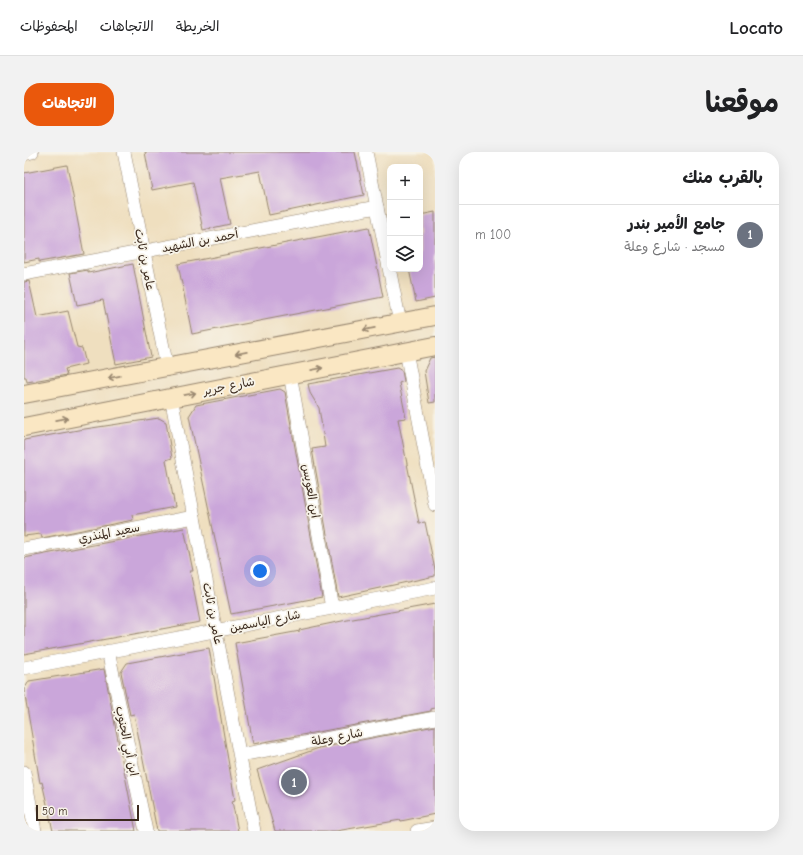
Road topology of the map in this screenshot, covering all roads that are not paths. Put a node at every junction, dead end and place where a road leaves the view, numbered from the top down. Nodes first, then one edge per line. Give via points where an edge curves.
1 (32, 152) edge
2 (124, 152) edge
3 (366, 152) edge
4 (24, 154) edge
5 (377, 207) junction
6 (143, 252) junction
7 (24, 274) edge
8 (435, 316) edge
9 (400, 323) junction
10 (435, 346) edge
11 (406, 351) junction
12 (167, 367) junction
13 (290, 374) junction
14 (24, 394) edge
15 (171, 397) junction
16 (24, 427) edge
17 (432, 469) edge
18 (435, 505) edge
19 (194, 517) junction
20 (24, 549) edge
21 (435, 588) edge
22 (332, 608) junction
23 (216, 630) junction
24 (108, 651) junction
25 (24, 668) edge
26 (435, 718) edge
27 (240, 755) junction
28 (24, 772) edge
29 (25, 786) edge
30 (435, 828) edge
31 (35, 831) edge
32 (146, 831) edge
33 (254, 831) edge
34 (417, 831) edge

1 - 4 street
2 - 6 street, عامر بن ثابت
3 - 5 street
5 - 6 street, أحمد بن الشهيد
5 - 9 street
6 - 7 street, أحمد بن الشهيد
6 - 12 street, عامر بن ثابت
8 - 9 main road
9 -> 12 main road
10 - 11 main road, شارع جرير
13 -> 11 main road, شارع جرير
11 - 17 street
12 -> 14 main road
15 -> 13 main road, شارع جرير
13 - 22 street, ابن العويس
16 -> 15 main road, شارع جرير
15 - 19 street, عامر بن ثابت
17 - 18 street
19 - 20 street, سعيد المنذري
19 - 23 street, عامر بن ثابت
21 - 22 street, شارع الياسمين
22 - 23 street, شارع الياسمين
23 - 24 street, شارع الياسمين
23 - 27 street, عامر بن ثابت
24 - 25 street, شارع الياسمين
24 - 32 street, ابن أبي الجنوب
26 - 27 street, شارع وعلة
27 - 33 street, عامر بن ثابت
28 - 29 street
29 - 31 street
30 - 34 street

